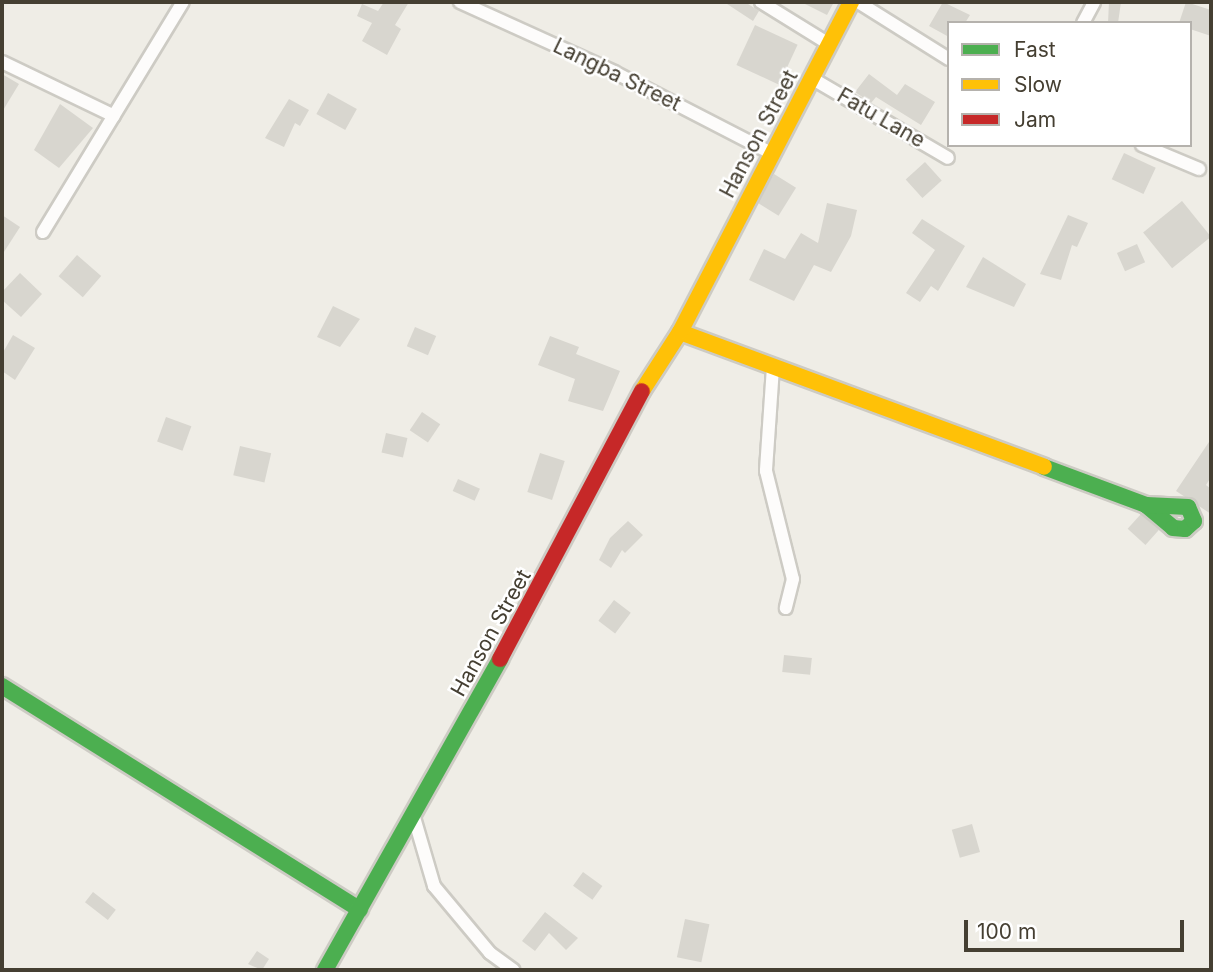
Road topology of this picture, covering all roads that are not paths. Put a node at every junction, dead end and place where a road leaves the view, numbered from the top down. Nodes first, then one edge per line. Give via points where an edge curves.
1 (183, 2) edge
2 (460, 2) edge
3 (761, 2) edge
4 (851, 2) edge
5 (858, 2) edge
6 (1094, 2) edge
7 (1084, 21) edge
8 (829, 44) junction
9 (947, 58) edge
10 (2, 62) edge
11 (813, 79) junction
12 (114, 116) junction
13 (1147, 147) edge
14 (771, 153) junction
15 (948, 158) dead end
16 (1199, 169) dead end
17 (43, 232) dead end
18 (680, 332) junction
19 (773, 367) junction
20 (1146, 505) dead end
21 (786, 608) dead end
22 (2, 686) edge
23 (413, 814) junction
24 (360, 910) junction
25 (325, 970) edge
26 (513, 970) edge

1 - 12 street
2 - 14 street, Langba Street via 614,72
3 - 8 street
4 - 8 street, Hanson Street
5 - 9 street
6 - 7 street
8 - 11 street, Hanson Street
10 - 12 street
11 - 14 street, Hanson Street
11 - 15 street, Fatu Lane
12 - 17 street
13 - 16 street
14 - 18 street, Hanson Street
18 - 19 street
18 - 23 street, Hanson Street via 653,369 549,572
19 - 20 street
19 - 21 street via 766,471 793,579
22 - 24 street
23 - 24 street, Hanson Street
23 - 26 street via 435,886 489,953
24 - 25 street, Hanson Street

